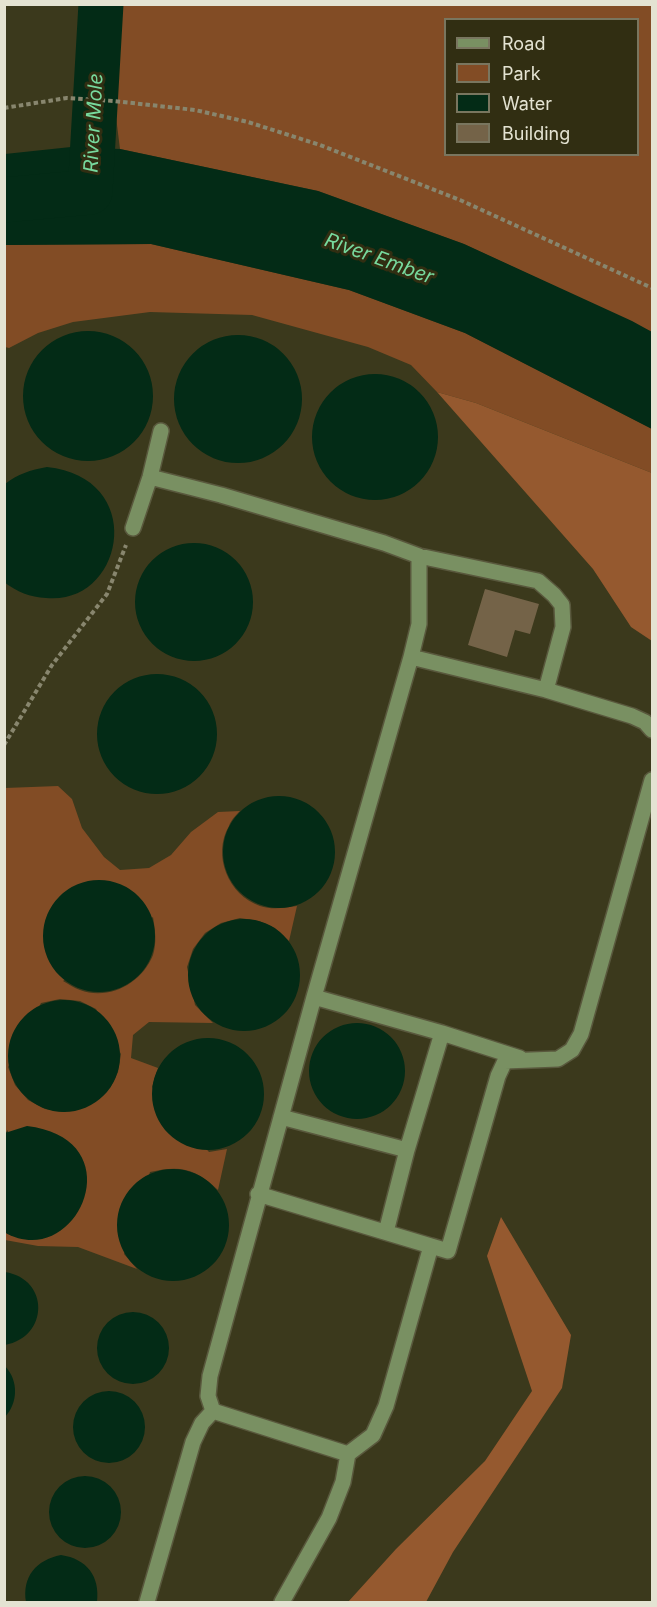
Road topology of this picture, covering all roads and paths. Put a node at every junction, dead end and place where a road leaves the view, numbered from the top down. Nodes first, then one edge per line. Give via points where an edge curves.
1 (4, 108) edge
2 (652, 288) edge
3 (161, 431) dead end
4 (150, 477) junction
5 (133, 528) joint
6 (418, 556) junction
7 (411, 657) junction
8 (546, 690) junction
9 (652, 730) edge
10 (4, 745) edge
11 (652, 780) edge
12 (314, 996) junction
13 (442, 1033) junction
14 (529, 1060) junction
15 (280, 1117) junction
16 (407, 1150) junction
17 (258, 1194) junction
18 (386, 1232) junction
19 (431, 1246) junction
20 (213, 1412) junction
21 (348, 1454) junction
22 (147, 1602) edge
23 (282, 1602) edge

1 - 2 path via 67,98 206,112 248,122 320,145 460,200
3 - 4 lane
4 - 5 lane
4 - 6 lane
5 - 10 path via 107,594 52,665
6 - 7 lane via 418,624
6 - 8 lane via 538,581 554,595 562,605 563,627
7 - 8 lane
7 - 12 lane
8 - 9 lane via 632,716
11 - 14 lane via 581,1034 572,1050 558,1059
12 - 13 lane
12 - 15 lane
13 - 14 lane
13 - 16 lane
14 - 19 lane via 505,1061 448,1251
15 - 16 lane
15 - 17 lane
16 - 18 lane
17 - 18 lane
17 - 20 lane via 210,1376 208,1396
18 - 19 lane
19 - 21 lane via 386,1406 373,1435
20 - 21 lane
20 - 22 lane via 202,1423 193,1442
21 - 23 lane via 343,1482 329,1518

